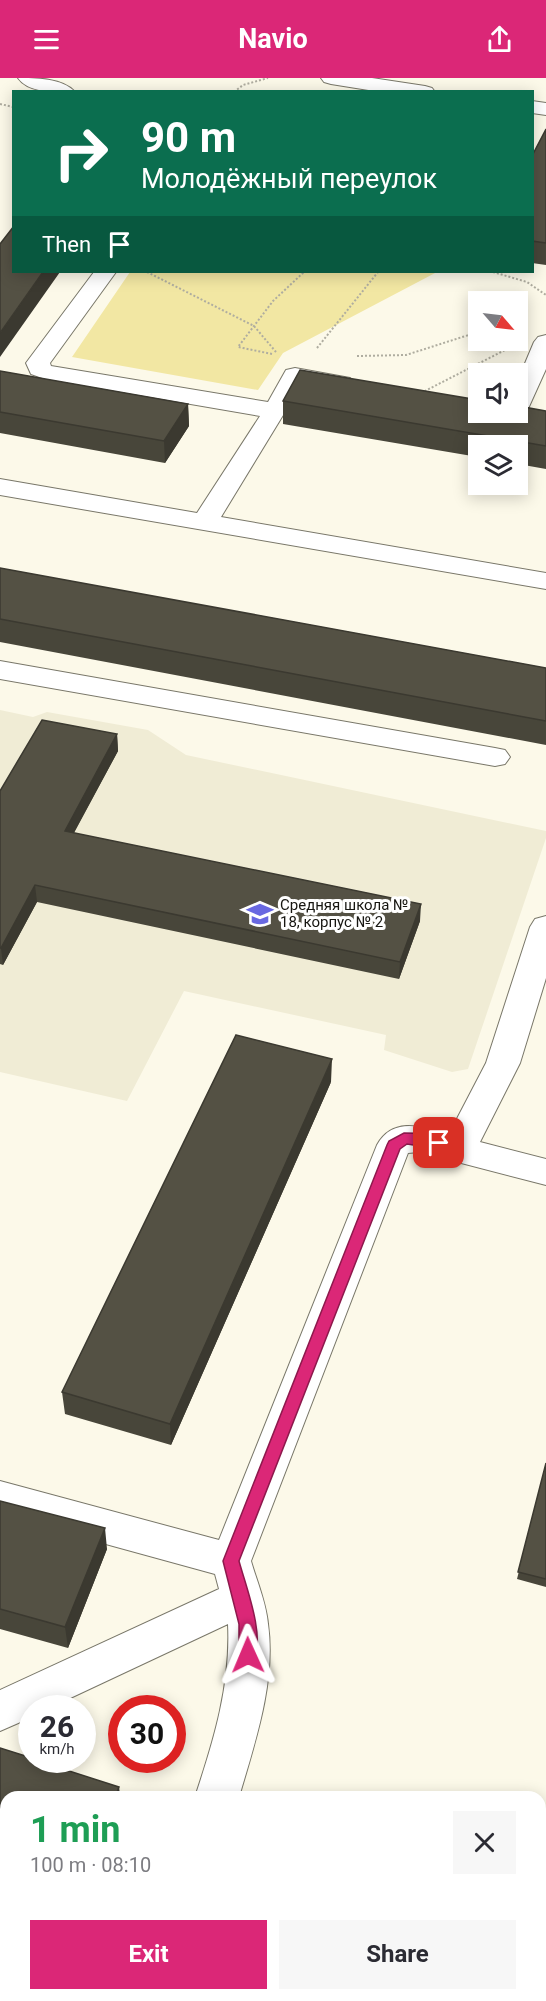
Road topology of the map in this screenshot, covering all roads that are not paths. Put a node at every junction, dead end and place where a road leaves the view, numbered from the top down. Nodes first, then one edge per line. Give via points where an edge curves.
1 (28, 78) edge
2 (331, 78) edge
3 (417, 86) edge
4 (60, 90) edge
5 (104, 273) edge
6 (546, 342) edge
7 (528, 383) edge
8 (414, 397) edge
9 (275, 411) junction
10 (0, 487) edge
11 (204, 523) junction
12 (546, 581) edge
13 (0, 670) edge
14 (495, 757) dead end
15 (546, 927) edge
16 (459, 1148) junction
17 (546, 1172) edge
18 (0, 1498) edge
19 (236, 1580) junction
20 (0, 1711) edge
21 (219, 1791) edge

1 - 4 street
2 - 3 street
5 - 9 street via 38,363 39,369
6 - 7 street
8 - 9 street via 295,375
9 - 11 street
10 - 11 street
11 - 12 street
13 - 14 street
15 - 16 street via 503,1063
16 - 17 street
16 - 19 street via 404,1138 394,1145
18 - 19 street
19 - 20 street
19 - 21 street via 248,1624 246,1685

